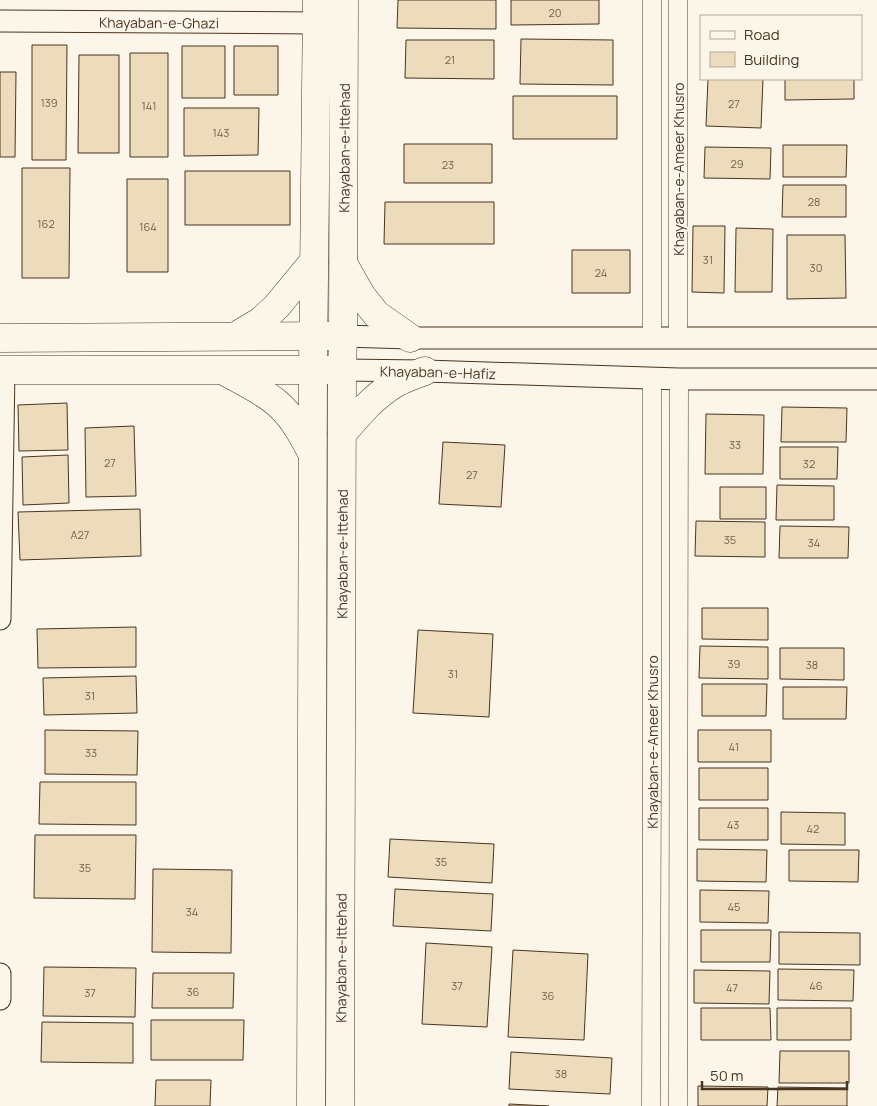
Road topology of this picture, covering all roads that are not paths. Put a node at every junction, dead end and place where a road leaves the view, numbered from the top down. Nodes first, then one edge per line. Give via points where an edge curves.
1 (344, 0) edge
2 (652, 0) edge
3 (678, 0) edge
4 (317, 11) edge
5 (0, 21) edge
6 (314, 261) junction
7 (343, 264) junction
8 (236, 336) junction
9 (314, 336) junction
10 (343, 336) junction
11 (0, 338) edge
12 (410, 338) junction
13 (652, 338) junction
14 (678, 338) junction
15 (877, 338) edge
16 (2, 370) edge
17 (223, 370) junction
18 (313, 370) junction
19 (342, 370) junction
20 (424, 371) junction
21 (652, 378) junction
22 (679, 379) junction
23 (877, 379) edge
24 (342, 434) junction
25 (312, 453) junction
26 (0, 619) edge
27 (0, 974) edge
28 (0, 999) edge
29 (311, 1106) edge
30 (340, 1106) edge
31 (651, 1106) edge
32 (678, 1106) edge

1 - 7 main road, Khayaban-e-Ittehad
2 - 13 street, Khayaban-e-Ameer Khusro
3 - 14 street, Khayaban-e-Ameer Khusro
4 - 5 street, Khayaban-e-Ghazi
4 - 6 main road, Khayaban-e-Ittehad
6 - 8 main road via 277,306 261,321
6 - 9 main road, Khayaban-e-Ittehad
7 - 10 main road, Khayaban-e-Ittehad
7 - 12 main road via 376,314
8 - 9 main road
8 - 11 main road
9 - 10 main road
9 - 18 main road, Khayaban-e-Ittehad
10 - 12 street
10 - 19 main road, Khayaban-e-Ittehad
12 - 13 street
13 - 14 street
14 - 15 street
16 - 17 main road, Khayaban-e-Hafiz
16 - 26 street
17 - 18 main road, Khayaban-e-Hafiz
17 - 25 main road via 280,405
18 - 19 main road, Khayaban-e-Hafiz
18 - 25 main road, Khayaban-e-Ittehad
19 - 20 street, Khayaban-e-Hafiz
19 - 24 main road, Khayaban-e-Ittehad
20 - 21 street, Khayaban-e-Hafiz
20 - 24 main road via 396,383 377,396
21 - 22 street, Khayaban-e-Hafiz
21 - 31 street, Khayaban-e-Ameer Khusro
22 - 23 street, Khayaban-e-Hafiz
22 - 32 street, Khayaban-e-Ameer Khusro
24 - 30 main road, Khayaban-e-Ittehad
25 - 29 main road, Khayaban-e-Ittehad
27 - 28 street

